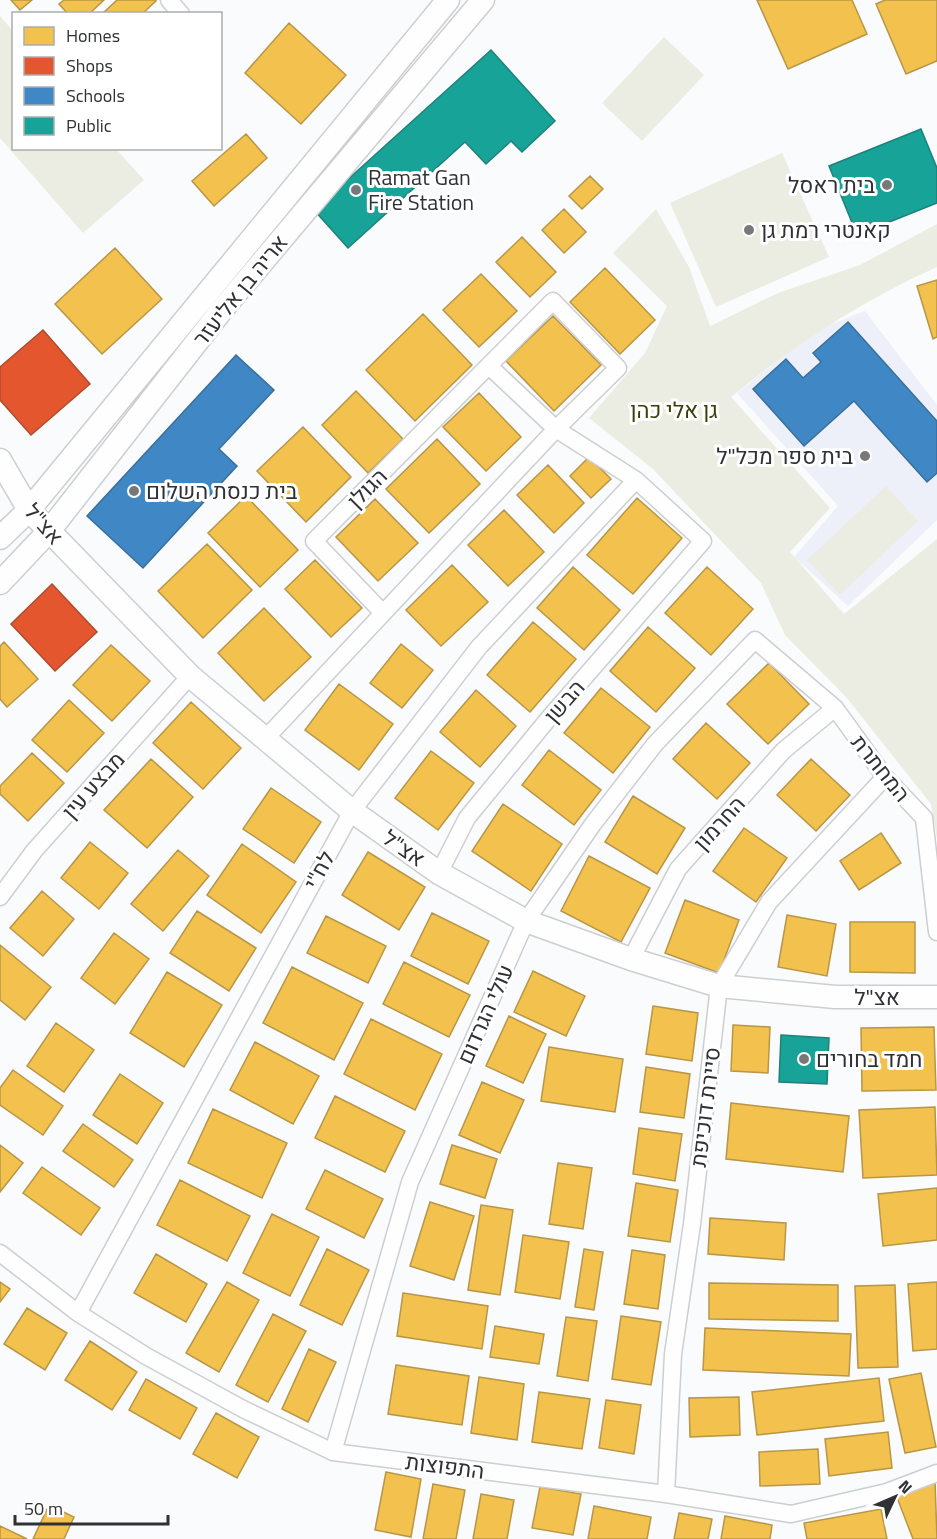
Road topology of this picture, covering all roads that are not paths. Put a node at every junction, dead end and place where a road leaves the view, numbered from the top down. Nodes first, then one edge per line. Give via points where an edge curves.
1 (169, 0) edge
2 (448, 0) edge
3 (483, 0) edge
4 (179, 12) edge
5 (489, 366) junction
6 (556, 429) junction
7 (0, 460) edge
8 (636, 480) junction
9 (29, 510) junction
10 (49, 531) junction
11 (0, 538) edge
12 (0, 583) edge
13 (382, 612) junction
14 (755, 640) joint
15 (190, 676) junction
16 (835, 708) junction
17 (266, 738) junction
18 (885, 777) junction
19 (352, 811) junction
20 (439, 873) junction
21 (0, 897) edge
22 (526, 921) junction
23 (937, 932) edge
24 (631, 959) junction
25 (719, 986) junction
26 (937, 998) edge
27 (0, 1254) edge
28 (78, 1313) junction
29 (333, 1452) junction
30 (937, 1473) edge
31 (666, 1494) junction

1 - 4 street
2 - 9 street, אריה בן אליעזר
3 - 10 street, אריה בן אליעזר via 221,311
5 - 6 street
5 - 6 street, הגולן via 553,301 618,368
5 - 13 street, הגולן via 314,541
6 - 8 street
6 - 13 street
7 - 9 street, אצ"ל
8 - 19 street, לח"י via 479,647
8 - 20 street, הבשן via 703,541 467,818
9 - 10 street, אצ"ל
9 - 11 street, אריה בן אליעזר
10 - 12 street, אריה בן אליעזר
10 - 15 street, אצ"ל
13 - 17 street
14 - 16 street, המחתרת
14 - 22 street, עולי הגרדום via 655,744
15 - 17 street, אצ"ל
15 - 21 street, מבצע עין via 34,851
16 - 18 street, המחתרת
16 - 24 street, החרמון via 783,752 678,869
17 - 19 street, אצ"ל
18 - 23 street, המחתרת via 924,818
18 - 25 street, סיירת דוכיפת via 768,902
19 - 20 street, אצ"ל
19 - 28 street, לח"י
20 - 22 street, אצ"ל
22 - 24 street, אצ"ל
22 - 29 street, עולי הגרדום via 410,1182
24 - 25 street, אצ"ל
25 - 26 street, אצ"ל via 835,997
25 - 31 street, סיירת דוכיפת via 673,1354
27 - 28 street, התפוצות
28 - 29 street, התפוצות via 243,1409
29 - 31 street, התפוצות
30 - 31 street, התפוצות via 887,1492 791,1514

